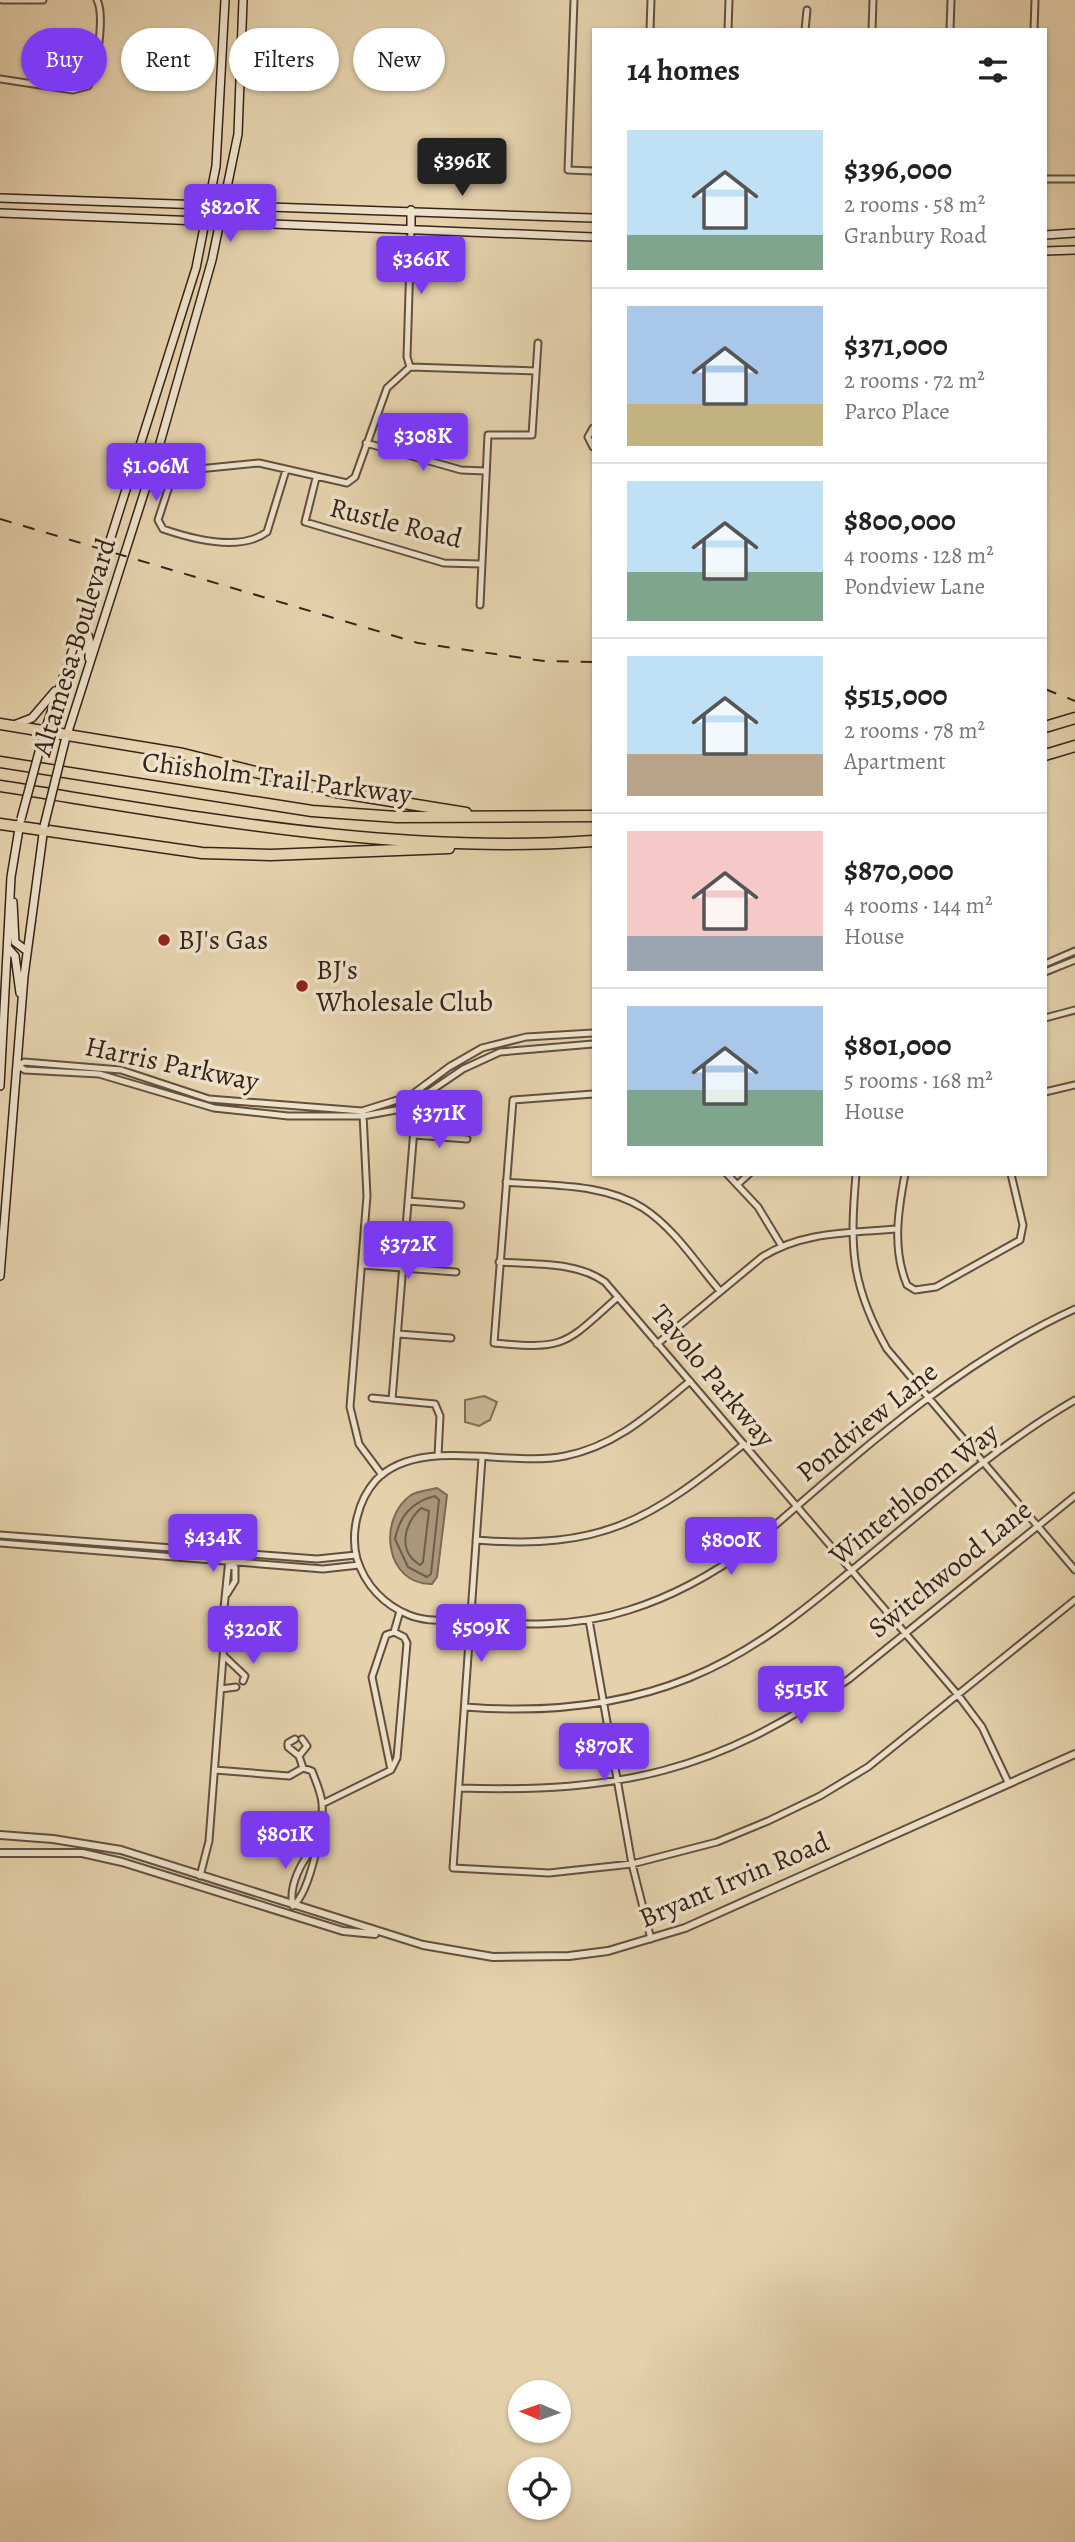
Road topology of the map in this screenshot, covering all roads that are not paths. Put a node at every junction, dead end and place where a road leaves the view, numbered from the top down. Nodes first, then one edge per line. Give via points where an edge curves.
1 (2, 0) edge
2 (43, 0) edge
3 (97, 0) edge
4 (225, 0) edge
5 (243, 0) edge
6 (574, 0) edge
7 (651, 0) edge
8 (729, 0) edge
9 (873, 0) edge
10 (951, 0) edge
11 (1035, 0) edge
12 (807, 10) dead end
13 (242, 28) edge
14 (650, 28) edge
15 (728, 28) edge
16 (805, 28) edge
17 (872, 28) edge
18 (950, 28) edge
19 (1034, 28) edge
20 (223, 50) junction
21 (229, 50) edge
22 (0, 79) edge
23 (240, 91) edge
24 (592, 171) edge
25 (1047, 179) edge
26 (1075, 179) edge
27 (0, 198) edge
28 (88, 201) junction
29 (209, 205) junction
30 (225, 206) junction
31 (411, 210) junction
32 (0, 213) edge
33 (85, 216) junction
34 (592, 218) edge
35 (206, 222) junction
36 (220, 222) junction
37 (411, 229) junction
38 (1075, 233) edge
39 (1047, 235) edge
40 (592, 237) edge
41 (1075, 250) edge
42 (1047, 251) edge
43 (538, 343) dead end
44 (410, 367) junction
45 (536, 371) junction
46 (366, 443) junction
47 (138, 454) junction
48 (154, 460) junction
49 (176, 465) junction
50 (286, 470) junction
51 (485, 471) junction
52 (316, 478) junction
53 (481, 564) junction
54 (480, 605) dead end
55 (80, 628) junction
56 (88, 670) junction
57 (60, 685) junction
58 (1075, 718) edge
59 (0, 724) edge
60 (11, 726) junction
61 (1047, 726) edge
62 (43, 734) junction
63 (66, 738) junction
64 (1074, 747) edge
65 (1047, 754) edge
66 (0, 762) edge
67 (0, 786) edge
68 (592, 816) edge
69 (508, 819) junction
70 (20, 823) junction
71 (0, 824) edge
72 (44, 829) junction
73 (592, 841) edge
74 (506, 844) junction
75 (11, 877) junction
76 (8, 948) junction
77 (27, 951) junction
78 (1075, 951) edge
79 (1075, 960) edge
80 (1047, 963) edge
81 (1047, 971) edge
82 (22, 997) junction
83 (1075, 1010) edge
84 (1047, 1017) edge
85 (1, 1027) edge
86 (592, 1033) edge
87 (592, 1044) edge
88 (1, 1065) edge
89 (18, 1066) junction
90 (110, 1068) junction
91 (108, 1076) junction
92 (1075, 1085) edge
93 (0, 1086) edge
94 (1047, 1092) edge
95 (592, 1094) edge
96 (243, 1103) junction
97 (407, 1105) junction
98 (242, 1111) junction
99 (363, 1114) junction
100 (414, 1135) junction
101 (467, 1139) dead end
102 (729, 1176) edge
103 (747, 1176) edge
104 (856, 1176) edge
105 (905, 1176) edge
106 (1012, 1176) edge
107 (506, 1182) junction
108 (738, 1184) junction
109 (408, 1201) junction
110 (461, 1205) dead end
111 (2, 1212) edge
112 (2, 1223) edge
113 (897, 1230) junction
114 (850, 1233) junction
115 (781, 1245) junction
116 (499, 1262) junction
117 (362, 1265) junction
118 (403, 1268) junction
119 (456, 1272) dead end
120 (0, 1276) edge
121 (720, 1291) junction
122 (618, 1297) junction
123 (1075, 1309) edge
124 (398, 1334) junction
125 (451, 1338) dead end
126 (657, 1343) junction
127 (690, 1381) junction
128 (929, 1397) junction
129 (372, 1398) dead end
130 (393, 1400) junction
131 (1075, 1401) edge
132 (744, 1444) junction
133 (438, 1456) junction
134 (482, 1458) junction
135 (984, 1462) junction
136 (382, 1475) junction
137 (1075, 1496) edge
138 (797, 1506) junction
139 (1037, 1525) junction
140 (0, 1535) edge
141 (476, 1540) junction
142 (0, 1543) edge
143 (230, 1552) junction
144 (356, 1555) junction
145 (229, 1563) junction
146 (359, 1565) junction
147 (1075, 1570) edge
148 (851, 1571) junction
149 (1075, 1600) edge
150 (400, 1611) junction
151 (589, 1620) junction
152 (471, 1622) junction
153 (394, 1632) junction
154 (904, 1632) junction
155 (231, 1636) junction
156 (279, 1639) dead end
157 (223, 1655) junction
158 (243, 1681) dead end
159 (236, 1687) dead end
160 (221, 1689) junction
161 (958, 1695) junction
162 (604, 1702) junction
163 (466, 1707) junction
164 (295, 1739) dead end
165 (302, 1740) dead end
166 (1075, 1754) edge
167 (299, 1756) junction
168 (303, 1768) junction
169 (215, 1770) junction
170 (391, 1770) junction
171 (617, 1782) junction
172 (1008, 1782) junction
173 (459, 1788) junction
174 (322, 1804) junction
175 (0, 1835) edge
176 (315, 1846) junction
177 (0, 1853) edge
178 (632, 1864) junction
179 (200, 1875) junction
180 (296, 1882) junction
181 (306, 1885) junction
182 (293, 1906) junction
183 (291, 1914) junction
184 (391, 1936) junction
185 (651, 1939) junction

1 - 2 street
3 - 22 street via 102,8 88,86 73,90
4 - 20 main road, Altamesa Boulevard
5 - 13 main road, Altamesa Boulevard
6 - 24 street via 568,170
7 - 14 street
8 - 15 street
9 - 17 street
10 - 18 street
11 - 19 street
12 - 16 street
20 - 21 main road
20 - 29 main road, Altamesa Boulevard
23 - 30 main road, Altamesa Boulevard via 238,134
25 - 26 street
27 - 28 main road
28 - 29 main road
28 - 33 main road
29 - 30 main road
29 - 35 main road, Altamesa Boulevard
30 - 31 main road
30 - 36 main road, Altamesa Boulevard
31 - 34 main road
31 - 37 main road
32 - 33 main road
33 - 35 main road
35 - 36 main road
35 - 47 main road, Altamesa Boulevard
36 - 37 main road
36 - 48 main road, Altamesa Boulevard
37 - 40 main road
37 - 44 street
38 - 39 main road
41 - 42 main road
43 - 45 street
44 - 45 street
44 - 46 street via 387,388
45 - 51 street via 532,435 488,435
46 - 51 street via 461,470
46 - 52 street via 355,477 347,483
47 - 48 main road
47 - 55 main road, Altamesa Boulevard
48 - 49 street via 169,469
48 - 49 street via 164,455
48 - 56 main road, Altamesa Boulevard
49 - 50 street via 198,469 259,463
49 - 50 street via 158,520 163,529 206,543 260,538 267,532
50 - 52 street
51 - 53 street
52 - 53 street, Rustle Road via 305,522 444,563
53 - 54 street
55 - 56 main road via 90,637
55 - 57 main road, Altamesa Boulevard
56 - 63 main road, Altamesa Boulevard
57 - 60 main road via 32,718
57 - 62 main road, Altamesa Boulevard
58 - 61 highway
59 - 60 highway
60 - 62 highway
62 - 63 highway
62 - 70 main road, Altamesa Boulevard, bridge
63 - 69 highway via 204,758 363,797
63 - 72 main road, Altamesa Boulevard, bridge
64 - 65 highway
66 - 69 highway, Chisholm Trail Parkway via 312,811
67 - 74 highway, Chisholm Trail Parkway via 275,830
68 - 69 highway, Chisholm Trail Parkway
70 - 71 highway
70 - 72 highway
70 - 75 main road, Altamesa Boulevard
72 - 74 highway via 202,853 390,852
72 - 77 main road, Altamesa Boulevard
73 - 74 highway, Chisholm Trail Parkway
75 - 76 main road, Altamesa Boulevard
75 - 77 main road via 15,942
76 - 82 main road via 15,956
76 - 85 main road, Altamesa Boulevard
77 - 82 main road, Altamesa Boulevard
78 - 80 street
79 - 81 street
82 - 89 main road, Altamesa Boulevard
83 - 84 street
85 - 88 main road, Altamesa Boulevard
86 - 99 street, Harris Parkway via 526,1037 482,1048 410,1096
87 - 97 street, Harris Parkway via 500,1052 463,1069
88 - 89 street, Harris Parkway
88 - 93 main road, Altamesa Boulevard
89 - 90 street, Harris Parkway via 24,1062
89 - 91 street, Harris Parkway
89 - 111 main road, Altamesa Boulevard
90 - 91 street
90 - 96 street, Harris Parkway via 209,1099
91 - 98 street, Harris Parkway via 191,1103
92 - 94 street
95 - 107 street via 513,1100
96 - 98 street
96 - 99 street, Harris Parkway
97 - 99 street, Harris Parkway
97 - 100 street
98 - 99 street, Harris Parkway via 288,1116
99 - 117 street via 367,1196
100 - 101 street
100 - 109 street
102 - 108 street
103 - 108 street
104 - 114 street
105 - 113 street
106 - 113 street via 1023,1225 1020,1240 936,1287 915,1290 907,1285
107 - 116 street
107 - 121 street via 592,1189 618,1196 668,1230
108 - 115 street
109 - 110 street
109 - 118 street
111 - 112 main road, Altamesa Boulevard
112 - 120 main road, Altamesa Boulevard
113 - 114 street
114 - 115 street via 811,1236
114 - 128 street via 853,1262 872,1322 887,1349
115 - 121 street
116 - 122 street, Tavolo Parkway via 586,1270
116 - 122 street via 494,1343 533,1347 559,1343
117 - 118 street
117 - 136 street via 351,1418 359,1444
118 - 119 street
118 - 124 street
121 - 126 street
122 - 126 street, Tavolo Parkway
123 - 128 street, Pondview Lane via 1007,1343
124 - 125 street
124 - 130 street
126 - 127 street, Tavolo Parkway
127 - 132 street, Tavolo Parkway
127 - 134 street via 632,1428 596,1447 549,1459
128 - 135 street
128 - 138 street, Pondview Lane
129 - 130 street
130 - 133 street via 438,1407
131 - 135 street, Winterbloom Way
132 - 138 street, Tavolo Parkway
132 - 141 street via 675,1499 621,1525 550,1542
133 - 134 street
133 - 136 street via 418,1458
134 - 141 street
135 - 139 street
135 - 148 street, Winterbloom Way
136 - 144 street, Pondview Lane via 360,1508
137 - 139 street, Switchwood Lane
138 - 148 street, Tavolo Parkway
138 - 151 street, Pondview Lane via 698,1582 644,1606
139 - 147 street
139 - 154 street, Switchwood Lane
140 - 143 street
141 - 152 street
142 - 145 street
143 - 144 street via 334,1560
143 - 145 street
144 - 146 street, Pondview Lane
145 - 146 street via 323,1569
145 - 155 street via 235,1567 235,1581 225,1597
146 - 150 street, Pondview Lane via 373,1590
148 - 154 street, Tavolo Parkway
148 - 162 street, Winterbloom Way via 797,1617 747,1650 678,1682
149 - 161 street
150 - 152 street, Pondview Lane via 418,1618
150 - 153 street
151 - 152 street, Pondview Lane via 529,1625
151 - 162 street
152 - 163 street
153 - 170 street via 407,1643 397,1758
153 - 170 street via 386,1635 372,1677
154 - 161 street, Tavolo Parkway
154 - 171 street, Switchwood Lane via 849,1679 769,1729 690,1764
155 - 156 street
155 - 157 street
157 - 158 street via 245,1676
157 - 160 street
159 - 160 street
160 - 169 street
161 - 172 street, Tavolo Parkway via 982,1727
161 - 178 street via 868,1766 820,1796 717,1842
162 - 163 street, Winterbloom Way via 531,1710
162 - 171 street
163 - 173 street
164 - 167 street via 288,1748
165 - 167 street via 307,1746
166 - 172 street, Bryant Irvin Road
167 - 168 street
168 - 169 street via 289,1776
168 - 174 street via 312,1771
169 - 179 street via 209,1840
170 - 174 street
171 - 173 street, Switchwood Lane via 545,1790
171 - 178 street
172 - 185 street, Bryant Irvin Road via 685,1928
173 - 178 street via 453,1868 549,1872
174 - 176 street
175 - 179 street, Bryant Irvin Road via 121,1850
176 - 180 street via 302,1861
176 - 181 street
177 - 183 street, Bryant Irvin Road via 82,1853
178 - 185 street
179 - 182 street, Bryant Irvin Road
180 - 181 street
180 - 182 street
181 - 182 street via 303,1897
182 - 183 street
182 - 184 street, Bryant Irvin Road
183 - 184 street, Bryant Irvin Road via 343,1931
184 - 185 street, Bryant Irvin Road via 460,1952 529,1958 608,1951

